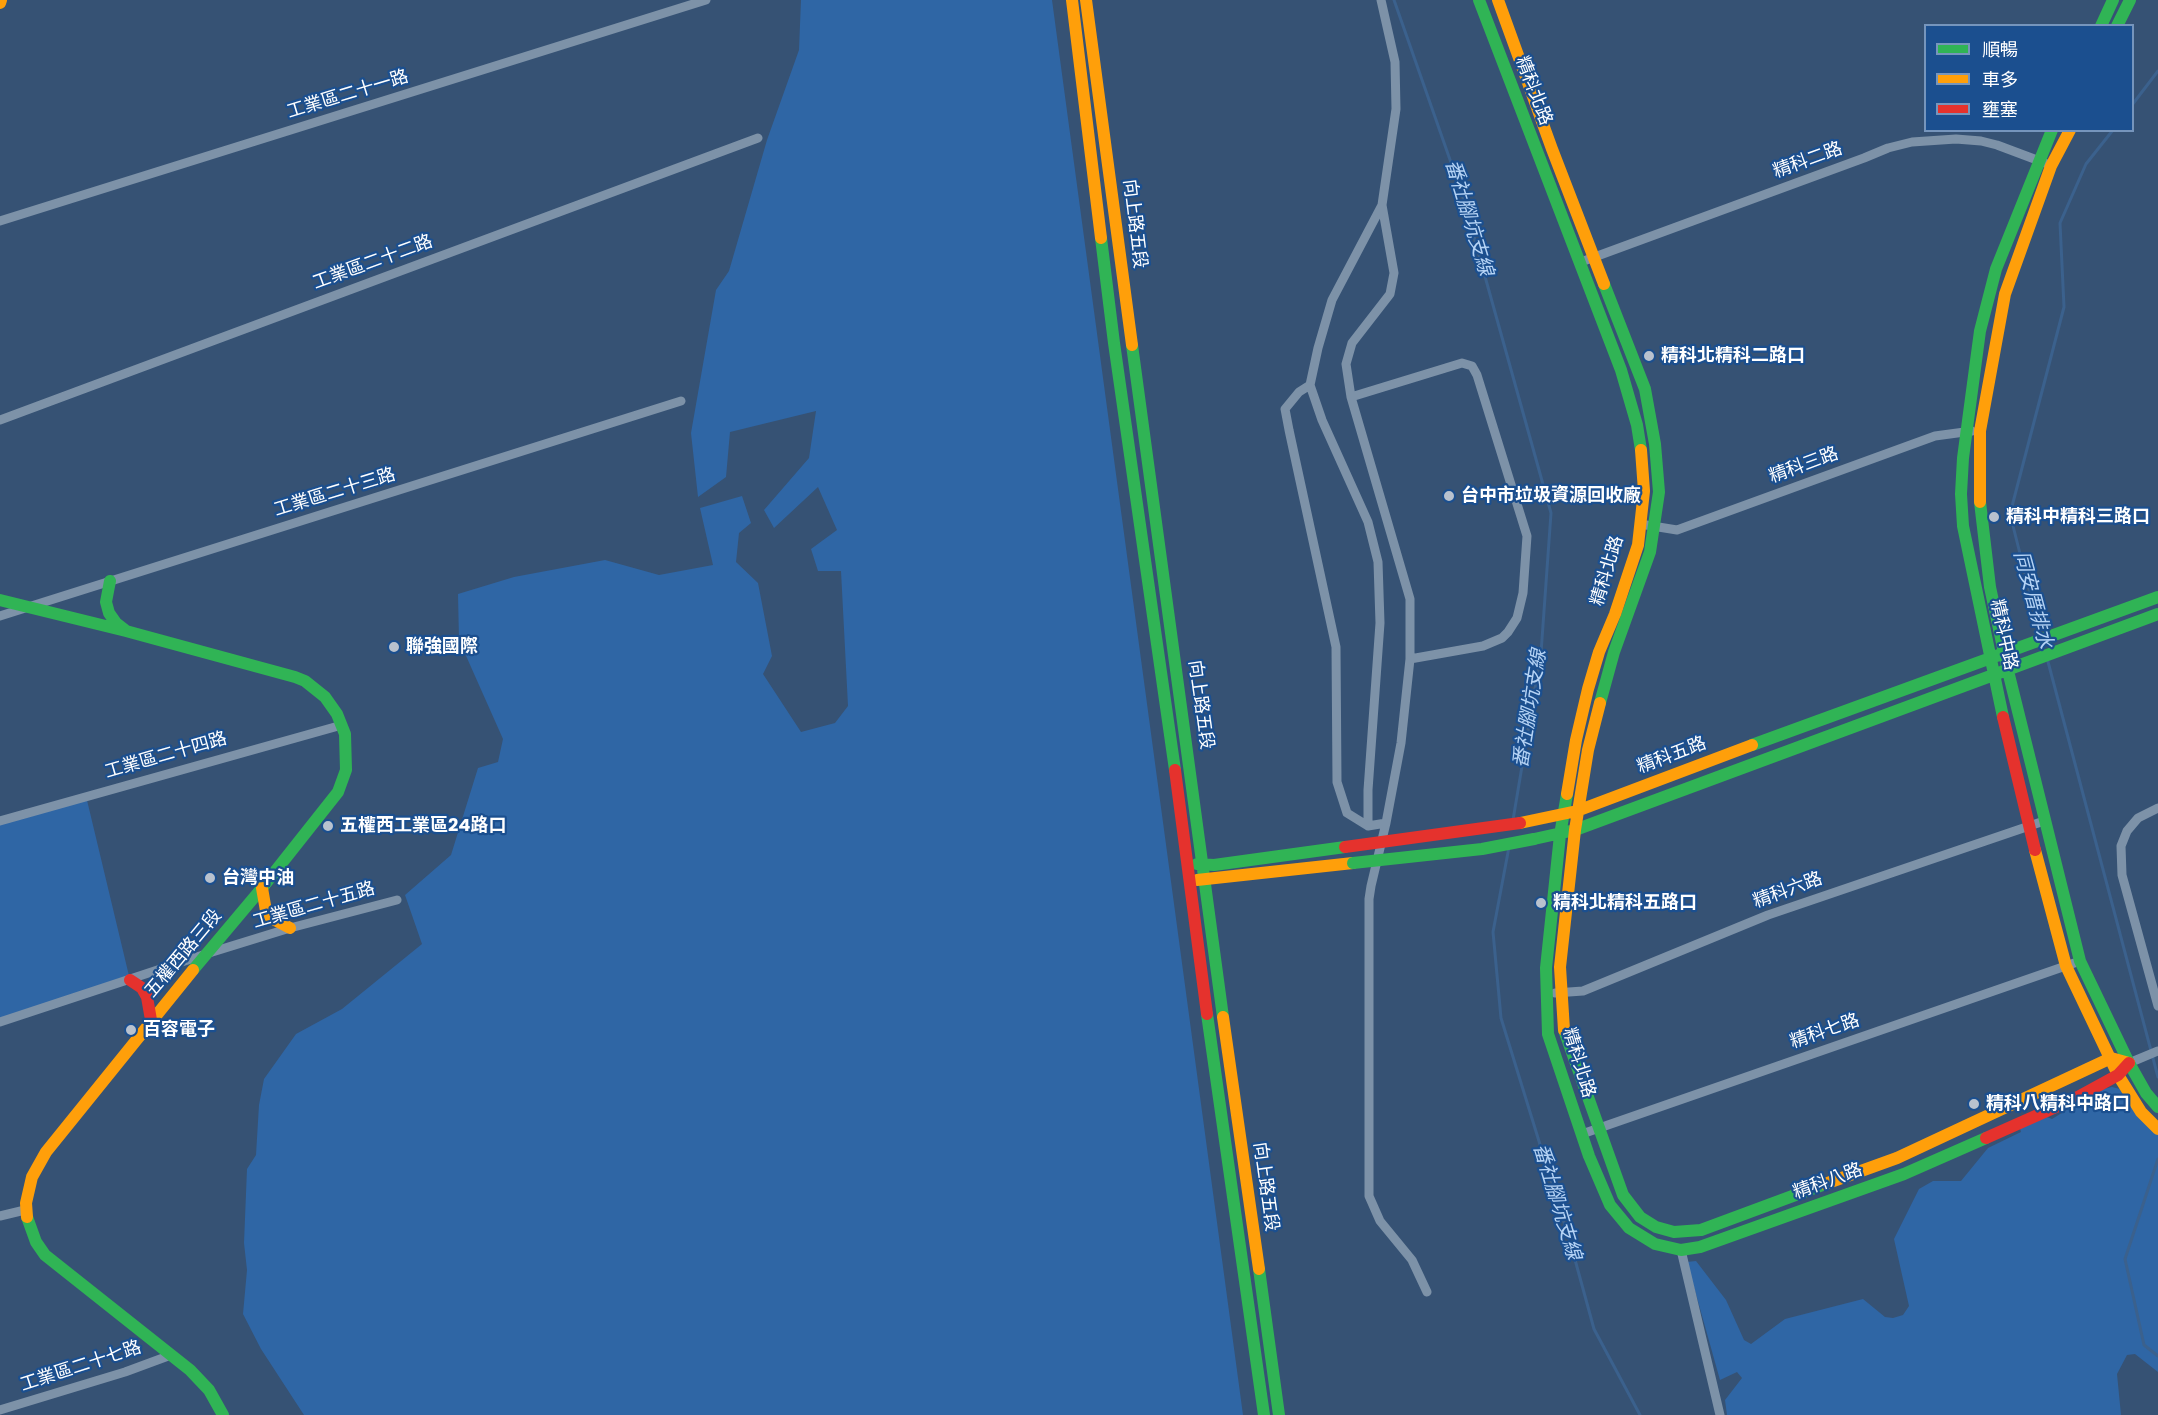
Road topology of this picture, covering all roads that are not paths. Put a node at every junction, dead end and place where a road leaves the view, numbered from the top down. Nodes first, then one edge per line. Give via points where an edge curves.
1 (706, 0) edge
2 (1072, 0) edge
3 (1086, 0) edge
4 (1381, 0) edge
5 (1479, 0) edge
6 (1498, 0) edge
7 (2113, 0) edge
8 (2130, 0) edge
9 (2102, 24) edge
10 (2118, 24) edge
11 (2051, 132) edge
12 (2069, 132) edge
13 (758, 138) dead end
14 (2039, 160) junction
15 (2051, 166) junction
16 (1382, 205) junction
17 (0, 221) edge
18 (1594, 258) junction
19 (1581, 262) junction
20 (1310, 385) junction
21 (1351, 397) junction
22 (681, 401) dead end
23 (0, 420) edge
24 (1966, 431) junction
25 (1980, 431) junction
26 (1640, 524) junction
27 (1654, 527) junction
28 (110, 581) junction
29 (2158, 597) edge
30 (0, 600) edge
31 (27, 606) junction
32 (2158, 614) edge
33 (0, 616) edge
34 (126, 631) junction
35 (2006, 653) junction
36 (1990, 657) junction
37 (1410, 659) junction
38 (2008, 671) junction
39 (1993, 676) junction
40 (342, 724) junction
41 (2158, 808) edge
42 (1578, 811) junction
43 (1562, 814) junction
44 (0, 821) edge
45 (2044, 821) junction
46 (1386, 823) junction
47 (1368, 826) junction
48 (2029, 826) junction
49 (1575, 831) junction
50 (1560, 835) junction
51 (1183, 864) junction
52 (1204, 865) junction
53 (1185, 880) junction
54 (1205, 880) junction
55 (262, 888) junction
56 (397, 900) dead end
57 (290, 928) junction
58 (209, 953) junction
59 (2080, 961) junction
60 (2066, 966) junction
61 (130, 980) junction
62 (1563, 991) junction
63 (1547, 995) junction
64 (2158, 1006) edge
65 (151, 1020) junction
66 (0, 1022) edge
67 (2158, 1052) edge
68 (2110, 1058) junction
69 (2129, 1063) junction
70 (2118, 1075) junction
71 (2158, 1107) edge
72 (1598, 1128) junction
73 (2158, 1129) edge
74 (1582, 1134) junction
75 (25, 1210) junction
76 (0, 1216) edge
77 (1681, 1250) junction
78 (1427, 1292) dead end
79 (171, 1355) junction
80 (0, 1410) edge
81 (223, 1415) edge
82 (1264, 1415) edge
83 (1279, 1415) edge
84 (1720, 1415) edge

1 - 17 street, 工業區二十一路
2 - 51 street, 向上路五段
3 - 52 street, 向上路五段
4 - 16 street via 1395,62 1396,109
5 - 19 street, 精科北路
6 - 18 street, 精科北路
7 - 9 street
8 - 10 street
11 - 14 street, 精科中路
12 - 15 street, 精科中路
13 - 23 street, 工業區二十二路
14 - 15 street, 精科二路
14 - 18 street, 精科二路 via 1982,141 1912,142
14 - 24 street, 精科中路 via 1988,299
15 - 25 street, 精科中路 via 2005,294
16 - 20 street via 1332,300
16 - 21 street via 1394,273 1390,294 1352,343 1346,364
18 - 19 street, 精科二路
18 - 27 street, 精科北路 via 1651,414 1659,492
19 - 26 street, 精科北路 via 1637,425 1644,491
20 - 47 street via 1368,522 1378,562 1380,623
20 - 47 street via 1286,408 1288,430 1336,647 1337,782 1347,813
21 - 37 street via 1410,599
21 - 37 street via 1462,363 1472,366 1527,536 1523,592 1517,618 1508,632 1483,646
22 - 28 street, 工業區二十三路
24 - 25 street, 精科三路
24 - 27 street, 精科三路 via 1935,436 1677,530
24 - 36 street, 精科中路 via 1961,494 1963,526
25 - 35 street, 精科中路 via 1980,510 1990,587
26 - 27 street, 精科三路
26 - 43 street, 精科北路 via 1638,545 1588,689
27 - 42 street, 精科北路 via 1650,552 1594,721
28 - 31 street, 工業區二十三路
28 - 34 street via 106,589 109,613
29 - 35 street, 精科五路
30 - 31 street, 五權西路三段
31 - 33 street, 工業區二十三路
31 - 34 street, 五權西路三段
32 - 38 street, 精科五路
34 - 40 street, 五權西路三段 via 305,681 324,697
35 - 36 street, 精科五路
35 - 38 street, 精科中路
36 - 39 street, 精科中路
36 - 42 street, 精科五路
37 - 46 street via 1401,743
38 - 39 street, 精科五路
38 - 45 street, 精科中路
39 - 48 street, 精科中路
39 - 49 street, 精科五路
40 - 44 street, 工業區二十四路
40 - 55 street, 五權西路三段 via 347,758 338,792
41 - 64 street via 2138,818 2121,846 2122,875
42 - 43 street, 精科五路
42 - 49 street, 精科北路
43 - 50 street, 精科北路
43 - 52 street, 精科五路, bridge
45 - 48 street, 精科六路
45 - 59 street, 精科中路
46 - 47 street
46 - 78 street via 1369,899 1369,1196 1380,1221 1412,1260
48 - 60 street, 精科中路
48 - 62 street, 精科六路 via 1768,915 1583,991
49 - 50 street, 精科五路
49 - 62 street, 精科北路 via 1560,967
50 - 54 street, 精科五路, bridge via 1482,849
50 - 63 street, 精科北路 via 1546,968
51 - 52 street, 精科五路
51 - 53 street, 向上路五段
52 - 54 street, 向上路五段
53 - 54 street, 精科五路
53 - 82 street, 向上路五段
54 - 83 street, 向上路五段
55 - 57 street via 266,911
55 - 58 street, 五權西路三段
56 - 57 street, 工業區二十五路
57 - 58 street, 工業區二十五路
58 - 61 street, 工業區二十五路
58 - 65 street, 五權西路三段
59 - 60 street, 精科七路
59 - 69 street, 精科中路
60 - 68 street, 精科中路
60 - 72 street, 精科七路
61 - 65 street via 142,988
61 - 66 street, 工業區二十五路
62 - 63 street, 精科六路
62 - 72 street, 精科北路 via 1563,1027
63 - 74 street, 精科北路 via 1548,1034
65 - 75 street, 五權西路三段 via 46,1152 32,1177
67 - 69 street, 精科八路
68 - 69 street
68 - 70 street, 精科中路
68 - 72 street, 精科八路 via 1897,1158 1692,1232 1665,1230 1634,1211 1623,1196
69 - 70 street, 精科八路
69 - 71 street, 精科中路
70 - 73 street, 精科中路 via 2140,1112
70 - 77 street, 精科八路 via 2076,1098 1904,1174 1700,1247
72 - 74 street, 精科七路
74 - 77 street, 精科八路 via 1605,1196 1622,1221 1646,1239
75 - 76 street
75 - 79 street via 45,1255
77 - 84 street
79 - 80 street, 工業區二十七路
79 - 81 street via 210,1390

